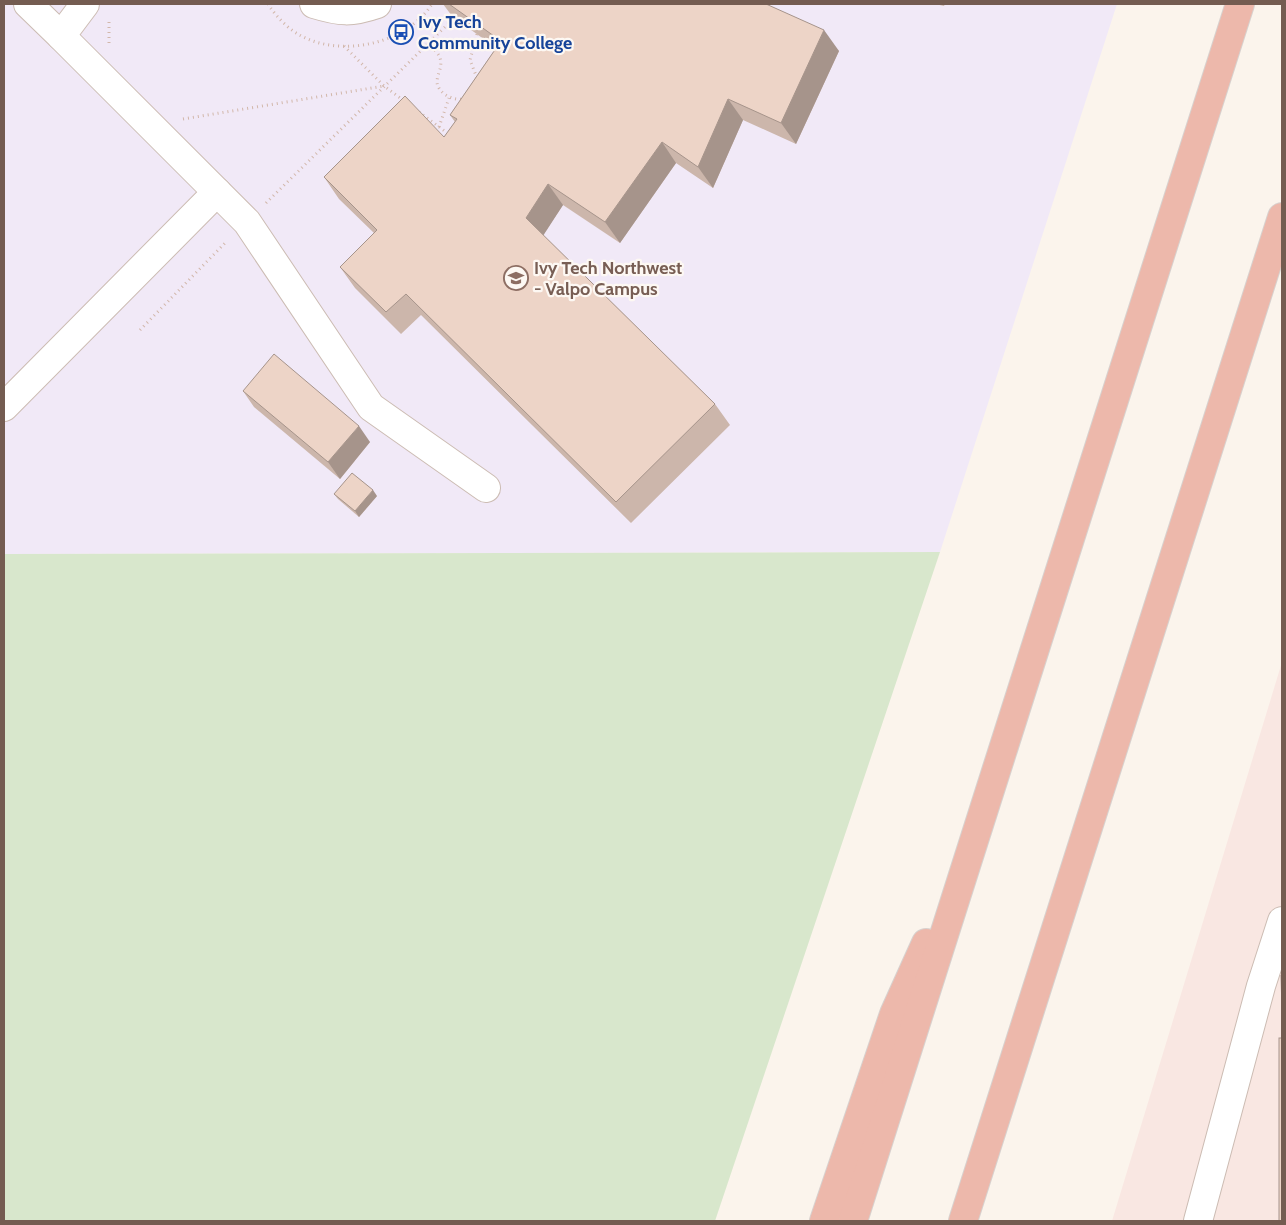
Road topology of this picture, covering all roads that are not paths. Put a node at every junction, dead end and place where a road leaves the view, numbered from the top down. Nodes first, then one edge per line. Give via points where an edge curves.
1 (28, 4) edge
2 (85, 4) edge
3 (314, 4) edge
4 (377, 4) edge
5 (1240, 4) edge
6 (61, 36) junction
7 (217, 192) junction
8 (1282, 217) edge
9 (4, 407) edge
10 (486, 488) dead end
11 (978, 830) junction
12 (1282, 921) edge
13 (824, 1221) edge
14 (853, 1221) edge
15 (963, 1221) edge
16 (1198, 1221) edge

1 - 6 street
2 - 6 street
3 - 4 street via 336,11 359,10
5 - 11 highway
6 - 7 street
7 - 9 street
7 - 10 street via 247,222 371,407
8 - 15 highway
11 - 13 highway via 894,1014
11 - 14 highway
12 - 16 street via 1261,986

